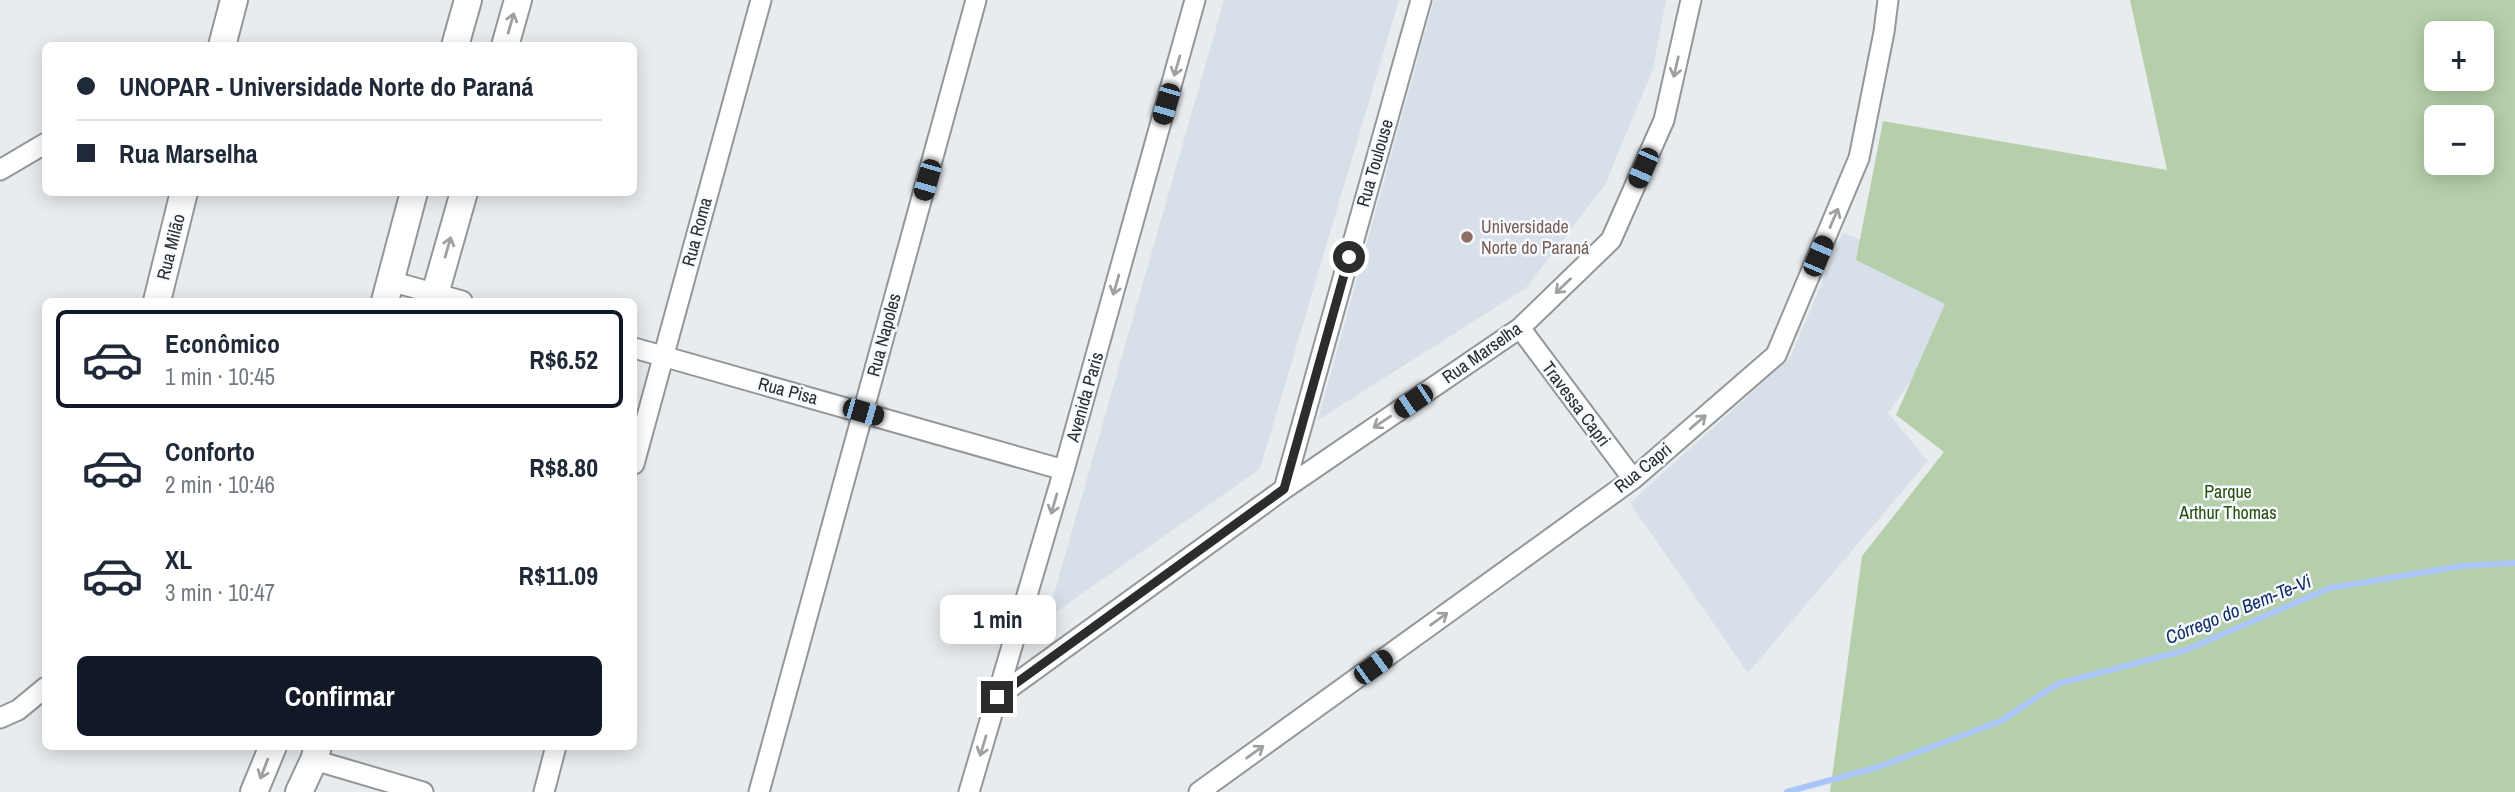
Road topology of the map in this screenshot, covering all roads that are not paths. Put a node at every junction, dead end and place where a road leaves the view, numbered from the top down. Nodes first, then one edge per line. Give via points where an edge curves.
1 (234, 0) edge
2 (468, 0) edge
3 (518, 0) edge
4 (761, 0) edge
5 (976, 0) edge
6 (1195, 0) edge
7 (1421, 0) edge
8 (1691, 0) edge
9 (1888, 0) edge
10 (221, 42) edge
11 (456, 42) edge
12 (506, 42) edge
13 (42, 146) edge
14 (0, 170) edge
15 (183, 196) edge
16 (413, 196) edge
17 (463, 196) edge
18 (387, 291) edge
19 (434, 297) edge
20 (158, 298) edge
21 (1520, 328) junction
22 (637, 349) edge
23 (663, 357) junction
24 (863, 412) junction
25 (637, 453) edge
26 (1064, 470) junction
27 (1633, 479) junction
28 (1284, 489) junction
29 (42, 690) edge
30 (997, 697) junction
31 (0, 718) edge
32 (271, 750) edge
33 (555, 750) edge
34 (316, 753) edge
35 (254, 792) edge
36 (299, 792) edge
37 (423, 792) edge
38 (544, 792) edge
39 (759, 792) edge
40 (969, 792) edge
41 (1199, 792) edge

1 - 10 main road
2 - 11 main road
12 -> 3 main road
4 - 23 street, Rua Roma
5 - 24 street, Rua Napoles
6 -> 26 street, Avenida Paris
7 - 28 street, Rua Toulouse
8 -> 21 street, Rua Marselha via 1664,120 1611,240
27 -> 9 street, Rua Capri via 1776,355 1859,158
13 - 14 street
15 - 20 main road, Rua Milão
16 - 18 main road
19 -> 17 main road
18 - 19 street
21 - 27 street, Travessa Capri
21 -> 28 street, Rua Marselha
22 - 23 street, Rua Pisa
23 - 24 street, Rua Pisa
23 - 25 street, Rua Roma
24 - 26 street, Rua Pisa
24 - 39 street, Rua Napoles
26 -> 30 street, Avenida Paris
41 -> 27 street, Rua Capri
28 - 30 street, Rua Marselha
29 - 31 street
30 -> 40 street, Avenida Paris
32 -> 35 main road
33 - 38 street
34 - 36 main road
34 - 37 street

